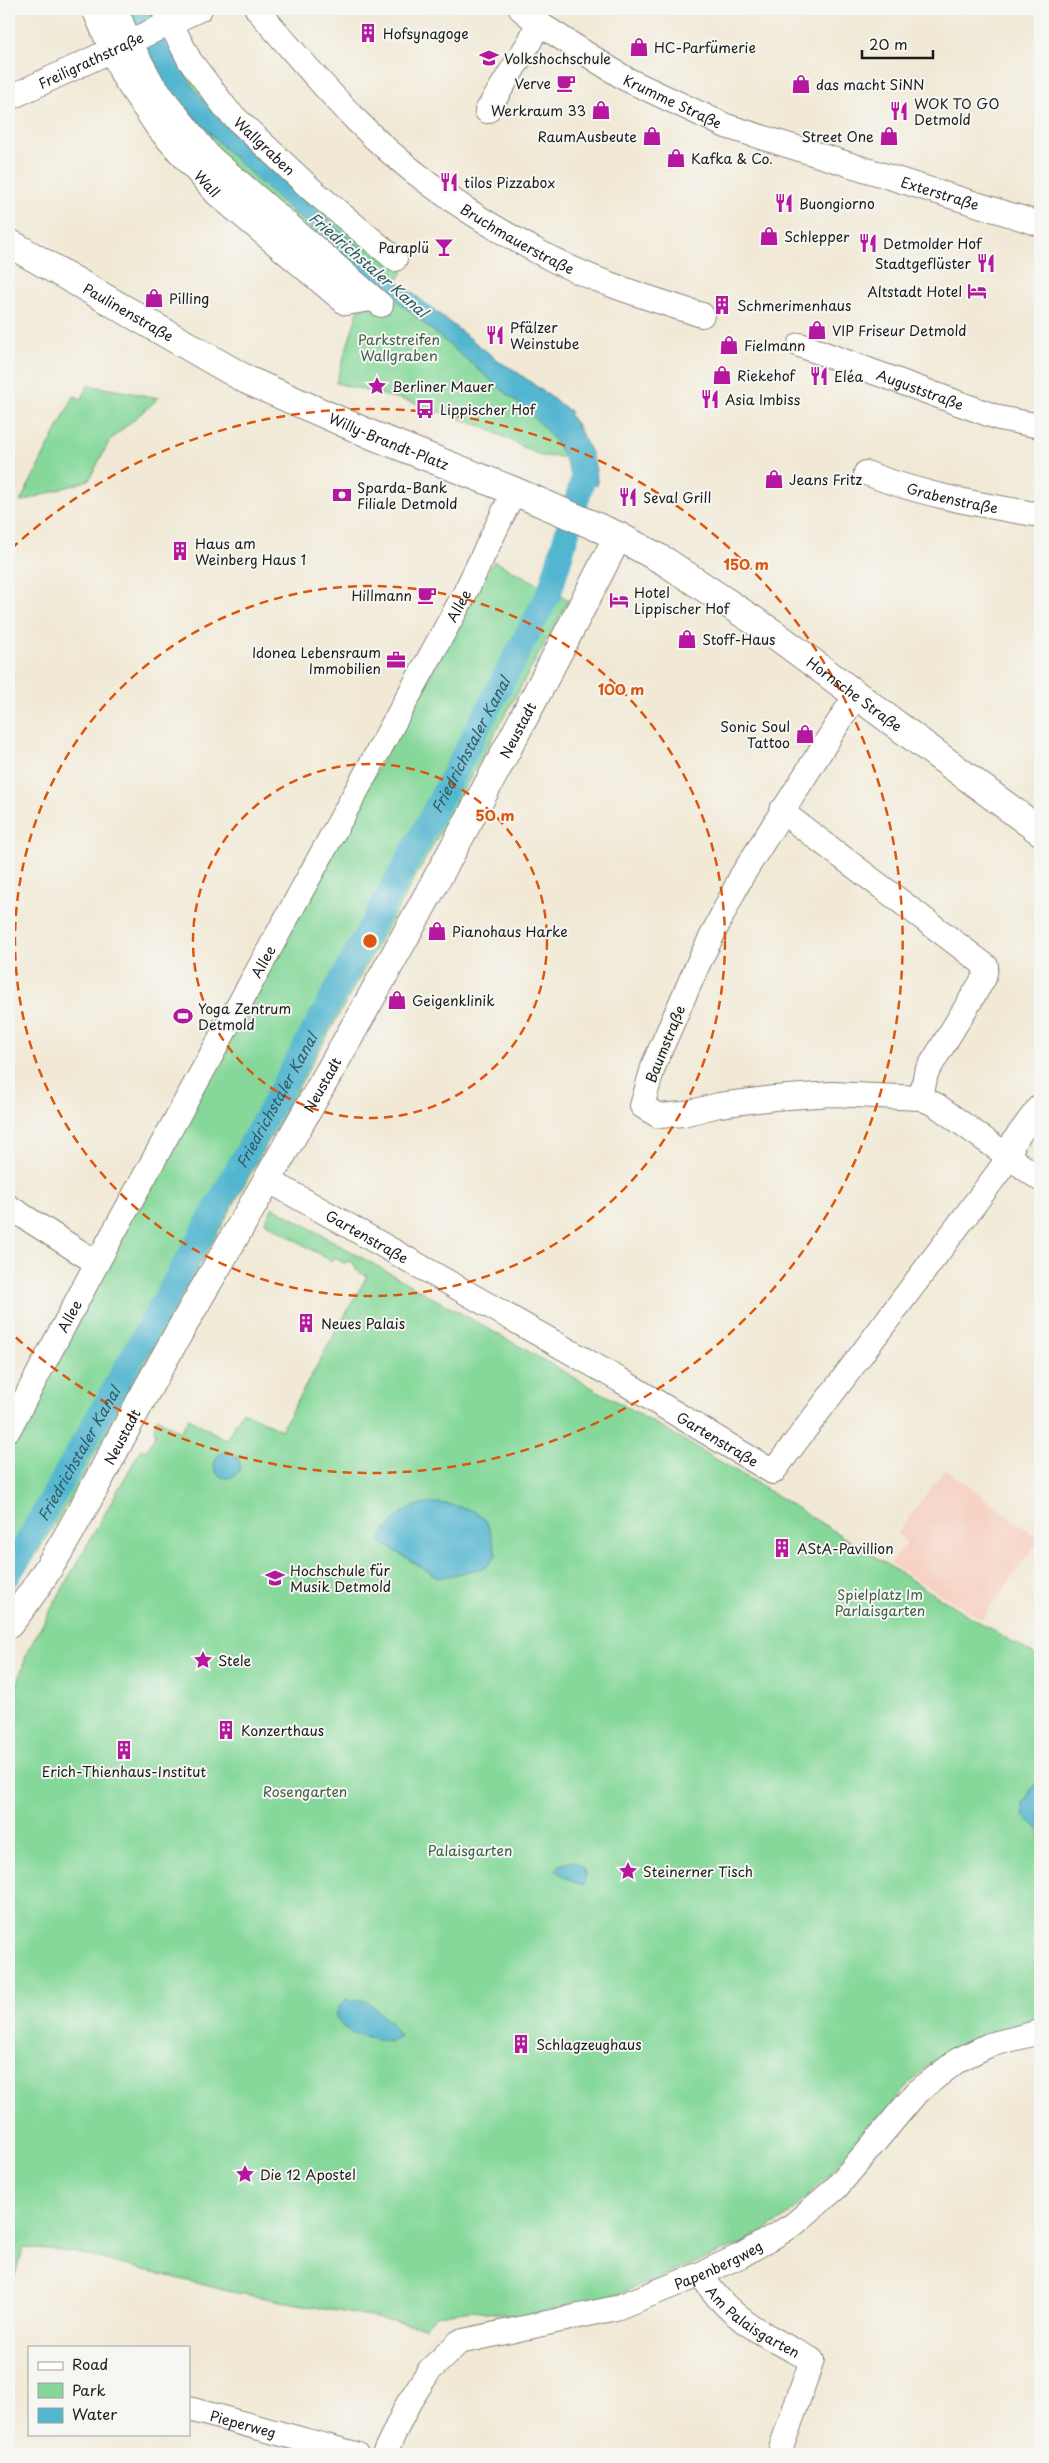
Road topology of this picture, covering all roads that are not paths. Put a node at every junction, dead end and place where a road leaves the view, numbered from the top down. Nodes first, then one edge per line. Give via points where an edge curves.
1 (94, 9) edge
2 (116, 9) edge
3 (200, 9) edge
4 (257, 9) edge
5 (529, 16) edge
6 (165, 19) edge
7 (126, 43) junction
8 (9, 98) edge
9 (487, 111) dead end
10 (839, 162) joint
11 (1040, 224) edge
12 (10, 247) edge
13 (395, 259) dead end
14 (378, 303) dead end
15 (702, 315) dead end
16 (800, 345) dead end
17 (247, 380) joint
18 (1040, 426) edge
19 (866, 473) dead end
20 (514, 491) junction
21 (1040, 514) edge
22 (618, 536) junction
23 (666, 562) joint
24 (856, 695) junction
25 (781, 812) junction
26 (1040, 831) edge
27 (921, 1098) junction
28 (1040, 1106) edge
29 (1009, 1157) junction
30 (1040, 1179) edge
31 (268, 1180) junction
32 (9, 1207) edge
33 (97, 1263) junction
34 (9, 1429) edge
35 (9, 1624) edge
36 (1040, 2032) edge
37 (701, 2274) junction
38 (190, 2410) edge
39 (781, 2448) dead end
40 (356, 2454) edge
41 (384, 2454) edge

1 - 7 street, Wall
2 - 7 street, Wall
3 - 6 street, Freiligrathstraße
4 - 15 street, Bruchmauerstraße via 359,123 432,185 547,257 638,294
5 - 9 street via 530,41
5 - 10 street, Krumme Straße via 626,80 726,126
6 - 7 street, Freiligrathstraße
6 - 13 street, Wallgraben via 190,60 228,111 312,190
7 - 8 street, Freiligrathstraße
7 - 14 street, Wall via 123,76 158,128 216,194 346,303
10 - 11 street, Exterstraße
12 - 17 main road, Paulinenstraße
16 - 18 street, Auguststraße via 999,418
17 - 20 main road, Willy-Brandt-Platz via 372,435
19 - 21 street, Grabenstraße via 903,488
20 - 22 main road, Willy-Brandt-Platz
20 - 33 street, Allee via 464,595
22 - 23 main road, Willy-Brandt-Platz
22 - 31 main road, Neustadt via 564,645 425,902
23 - 24 main road, Hornsche Straße via 774,634
24 - 25 street, Baumstraße
24 - 26 main road, Hornsche Straße
25 - 27 street via 986,966 984,978 926,1073
25 - 27 street, Baumstraße via 741,877 698,964 654,1064 642,1106 659,1116 774,1098 832,1094
27 - 29 street, Baumstraße via 936,1105
28 - 29 street, Gartenstraße via 1014,1141
29 - 30 street, Baumstraße
29 - 31 street, Gartenstraße via 773,1472 628,1384
31 - 35 main road, Neustadt via 171,1347 68,1538 36,1591
32 - 33 street
33 - 34 street, Allee
36 - 37 street, Papenbergweg via 989,2046 958,2060 917,2092 836,2188 794,2226
37 - 39 street, Am Palaisgarten via 712,2293 750,2327 812,2360
37 - 41 street, Papenbergweg via 616,2308 459,2342 429,2371 409,2402
38 - 40 street, Pieperweg

